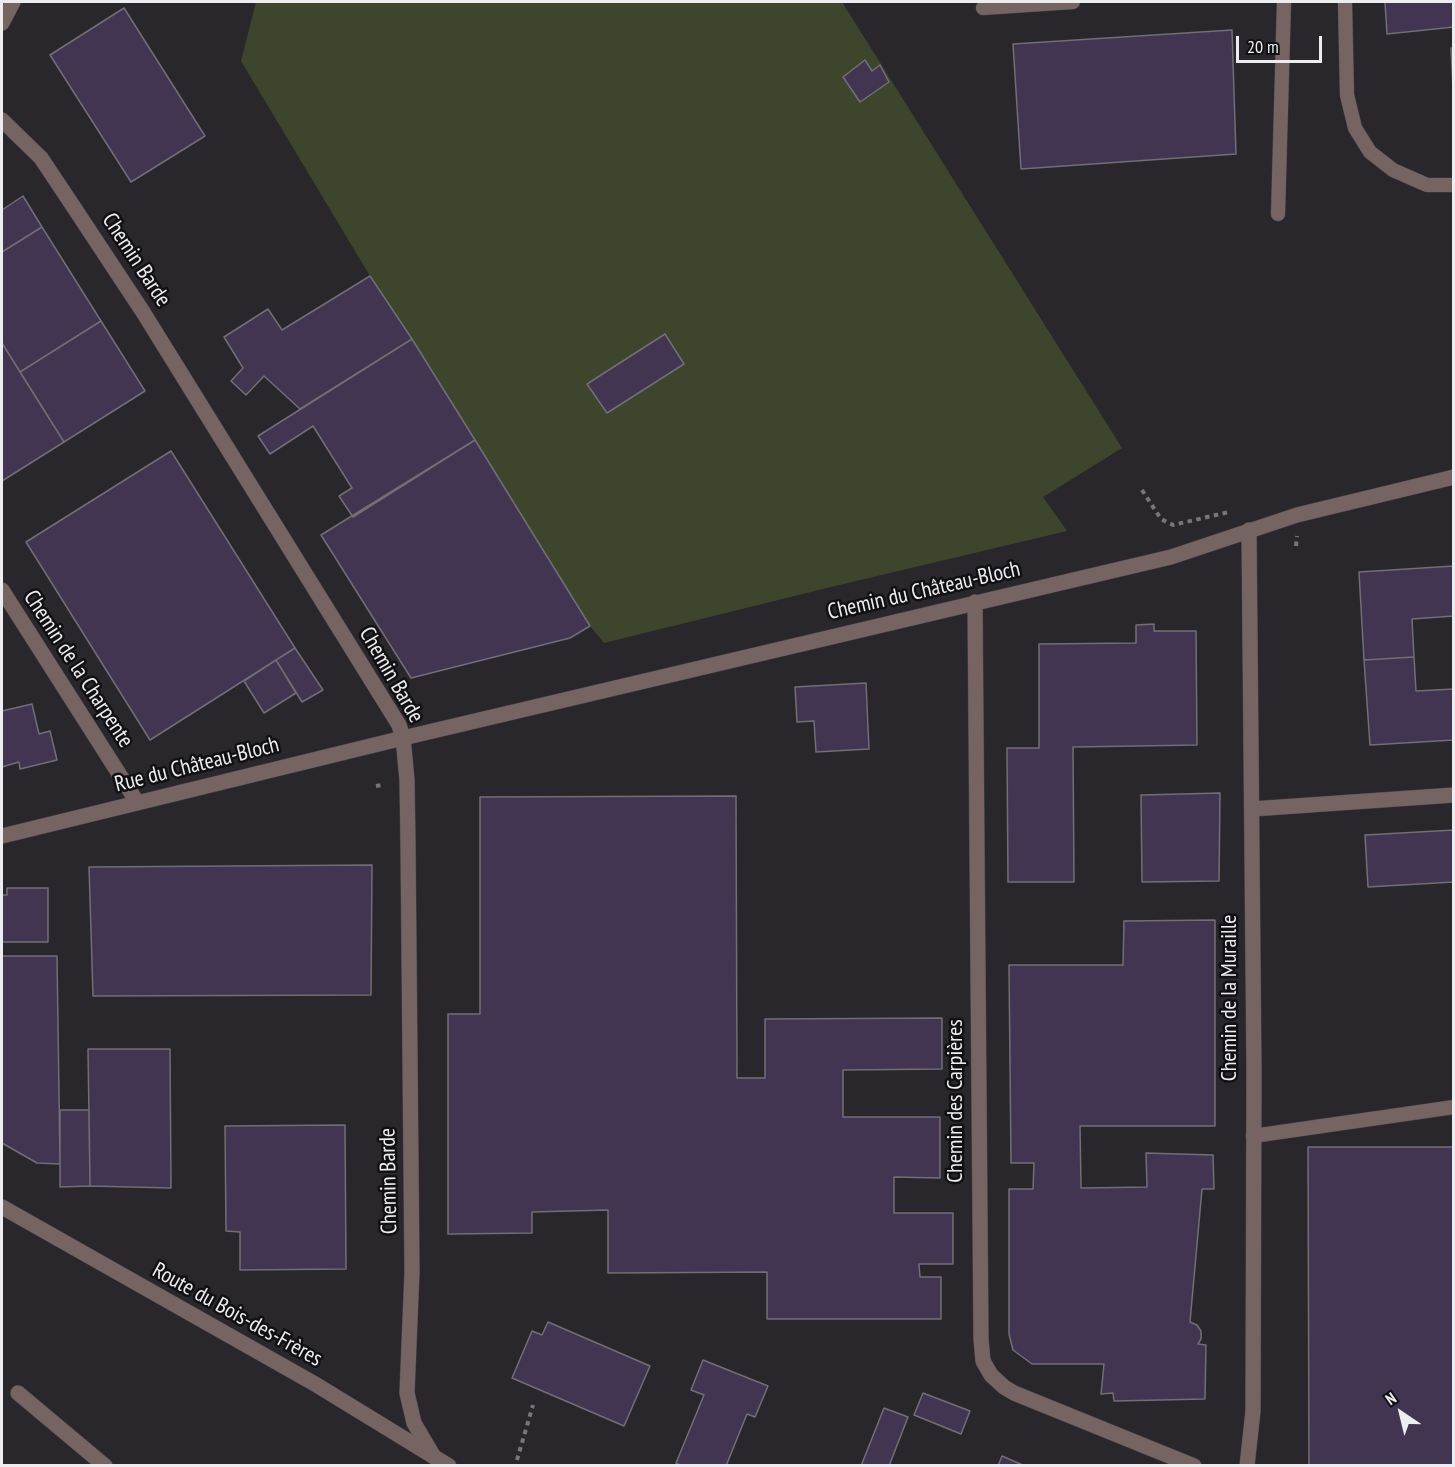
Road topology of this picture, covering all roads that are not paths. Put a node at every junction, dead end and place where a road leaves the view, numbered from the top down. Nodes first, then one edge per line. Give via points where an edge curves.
1 (13, 2) edge
2 (1073, 2) edge
3 (1284, 2) edge
4 (1345, 2) edge
5 (982, 8) dead end
6 (2, 23) edge
7 (2, 120) edge
8 (1454, 185) edge
9 (1278, 214) dead end
10 (1454, 477) edge
11 (1249, 530) junction
12 (2, 590) edge
13 (975, 602) junction
14 (403, 738) junction
15 (1454, 795) edge
16 (137, 802) junction
17 (1252, 809) junction
18 (2, 836) edge
19 (1454, 1107) edge
20 (1253, 1136) junction
21 (2, 1207) edge
22 (18, 1393) dead end
23 (434, 1457) junction
24 (105, 1466) edge
25 (449, 1466) edge
26 (1194, 1466) edge
27 (1247, 1466) edge

1 - 6 street
2 - 5 lane
3 - 9 lane
4 - 8 lane via 1347,95 1355,128 1370,152 1393,170 1427,185
7 - 14 street, Chemin Barde via 41,158 143,312 399,725
10 - 11 street, Chemin du Château-Bloch
11 - 13 street, Chemin du Château-Bloch via 1171,557
11 - 17 street, Chemin de la Muraille
12 - 16 street, Chemin de la Charpente
13 - 14 street, Chemin du Château-Bloch
13 - 26 street, Chemin des Carpières via 983,1360 991,1375 1014,1393
14 - 16 street, Rue du Château-Bloch
14 - 23 street, Chemin Barde via 407,780 412,1272 407,1394 414,1423
15 - 17 street
16 - 18 street, Rue du Château-Bloch
17 - 20 street, Chemin de la Muraille
19 - 20 lane
20 - 27 street, Chemin de la Muraille via 1253,1411
21 - 23 street, Route du Bois-des-Frères via 315,1384
22 - 24 street
23 - 25 street, Route du Bois-des-Frères

